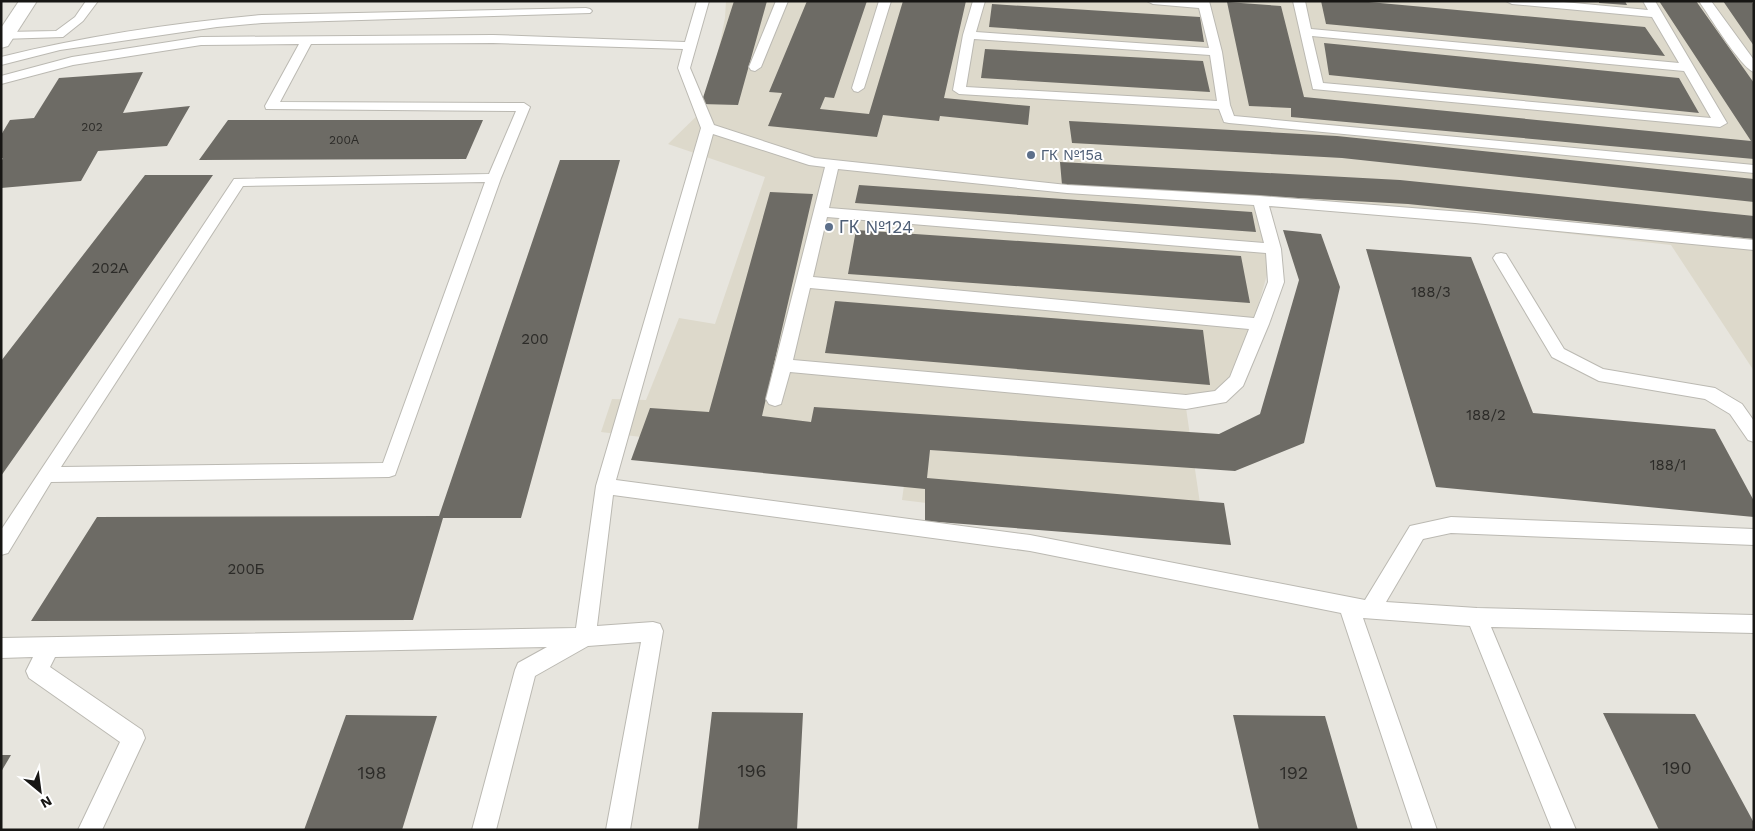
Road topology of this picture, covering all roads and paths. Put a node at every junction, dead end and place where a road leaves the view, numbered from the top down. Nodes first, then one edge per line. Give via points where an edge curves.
1 (28, 1) edge
2 (92, 1) edge
3 (703, 1) edge
4 (782, 1) edge
5 (885, 1) edge
6 (979, 1) edge
7 (1153, 1) edge
8 (1299, 1) edge
9 (1512, 1) edge
10 (1648, 1) edge
11 (1705, 1) edge
12 (1204, 3) edge
13 (586, 11) dead end
14 (1658, 14) junction
15 (5, 32) edge
16 (1306, 32) junction
17 (969, 35) junction
18 (308, 39) junction
19 (690, 46) junction
20 (1216, 52) junction
21 (1, 61) edge
22 (755, 67) dead end
23 (1689, 68) junction
24 (1754, 68) edge
25 (1, 80) edge
26 (858, 88) dead end
27 (1224, 105) junction
28 (708, 128) junction
29 (833, 163) junction
30 (1754, 169) edge
31 (494, 178) junction
32 (1260, 201) junction
33 (821, 212) junction
34 (1754, 245) edge
35 (1273, 249) junction
36 (1501, 258) dead end
37 (804, 282) junction
38 (1261, 324) junction
39 (783, 366) junction
40 (775, 399) dead end
41 (1754, 435) edge
42 (46, 475) junction
43 (605, 486) junction
44 (1754, 536) edge
45 (1, 547) edge
46 (1349, 606) junction
47 (1370, 610) junction
48 (1476, 617) junction
49 (1754, 624) edge
50 (585, 637) junction
51 (49, 647) junction
52 (1, 648) edge
53 (90, 830) edge
54 (484, 830) edge
55 (618, 830) edge
56 (1425, 830) edge
57 (1564, 830) edge

1 - 15 street
2 - 15 lane via 79,19 59,34
3 - 19 lane
4 - 22 lane
5 - 26 lane
6 - 17 lane
7 - 12 lane
8 - 16 lane
9 - 14 lane
10 - 14 lane
11 - 24 lane
12 - 20 lane
13 - 21 lane via 262,19 60,46
14 - 23 lane
16 - 23 lane
16 - 23 lane via 1318,86 1720,123
17 - 20 lane
17 - 27 lane via 959,90
18 - 19 lane via 493,39
18 - 25 lane via 201,41 72,61
18 - 31 lane via 271,106 524,107
19 - 28 lane via 684,68
20 - 27 lane
27 - 30 lane via 1229,119
28 - 29 lane via 814,162
28 - 43 lane
29 - 32 lane via 1068,189
29 - 33 lane
31 - 42 lane via 239,182
31 - 42 lane via 388,470
32 - 34 lane
32 - 35 lane
33 - 35 lane
33 - 37 lane
35 - 38 lane via 1276,282
36 - 41 lane via 1558,352 1599,375 1708,392 1736,409
37 - 38 lane
37 - 39 lane
38 - 39 lane via 1238,381 1220,397 1186,402
39 - 40 lane
42 - 45 lane
43 - 46 lane via 1030,543
43 - 50 lane
44 - 47 lane via 1443,526 1417,532
46 - 47 lane
46 - 56 lane
47 - 48 lane
48 - 49 lane
48 - 57 lane
50 - 51 lane
50 - 54 lane via 526,670
50 - 55 lane via 653,631
51 - 52 lane
51 - 53 lane via 37,670 134,738

